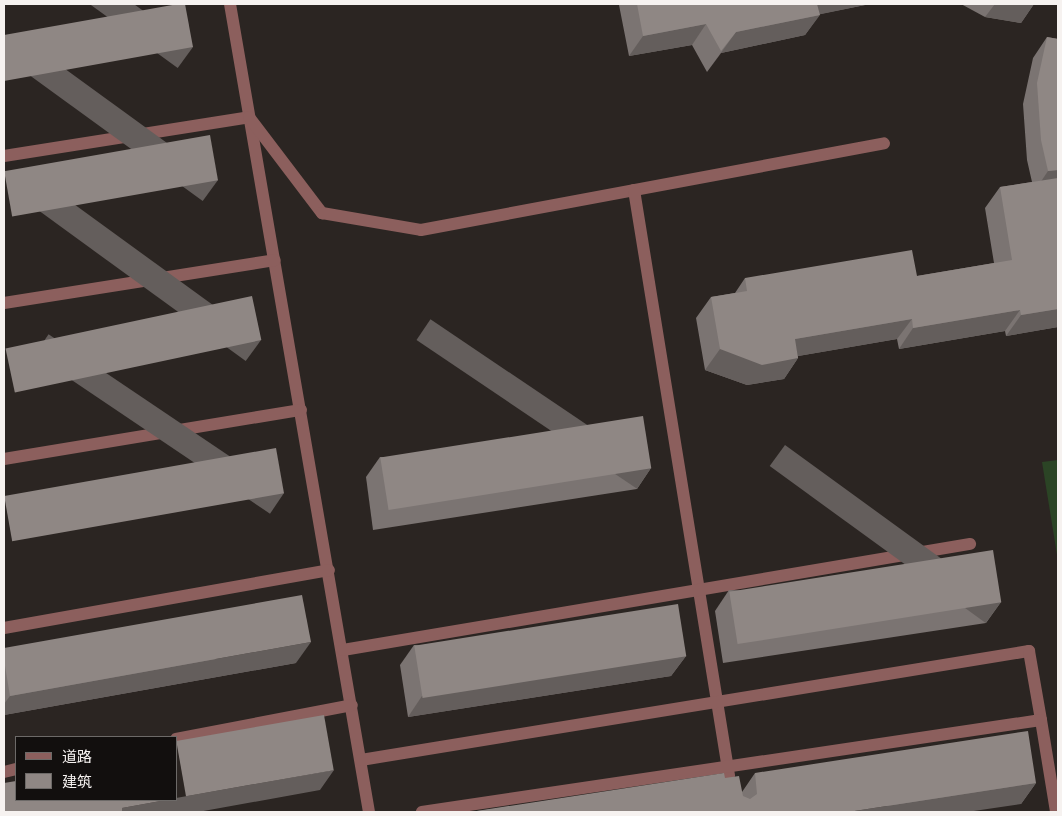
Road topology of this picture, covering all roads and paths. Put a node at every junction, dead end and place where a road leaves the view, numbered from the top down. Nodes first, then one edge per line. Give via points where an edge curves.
1 (230, 4) edge
2 (249, 117) junction
3 (884, 143) dead end
4 (4, 156) edge
5 (634, 190) junction
6 (275, 260) junction
7 (4, 303) edge
8 (301, 410) junction
9 (4, 459) edge
10 (970, 544) dead end
11 (329, 570) junction
12 (699, 590) junction
13 (4, 628) edge
14 (343, 650) junction
15 (717, 700) junction
16 (352, 705) junction
17 (1041, 720) junction
18 (178, 739) edge
19 (361, 760) junction
20 (728, 768) junction
21 (731, 786) edge
22 (369, 812) edge
23 (422, 812) edge
24 (1056, 812) edge

1 - 2 street
2 - 4 street
2 - 5 street via 322,213 422,230
2 - 6 street
3 - 5 street
5 - 12 street
6 - 7 street
6 - 8 street
8 - 9 street
8 - 11 street
10 - 12 street
11 - 13 street
11 - 14 street
12 - 14 street
12 - 15 street
14 - 16 street
15 - 17 street via 1029,651
15 - 19 street
15 - 20 street
16 - 18 street
16 - 19 street
17 - 20 street
17 - 24 street
19 - 22 street
20 - 21 street
20 - 23 street

